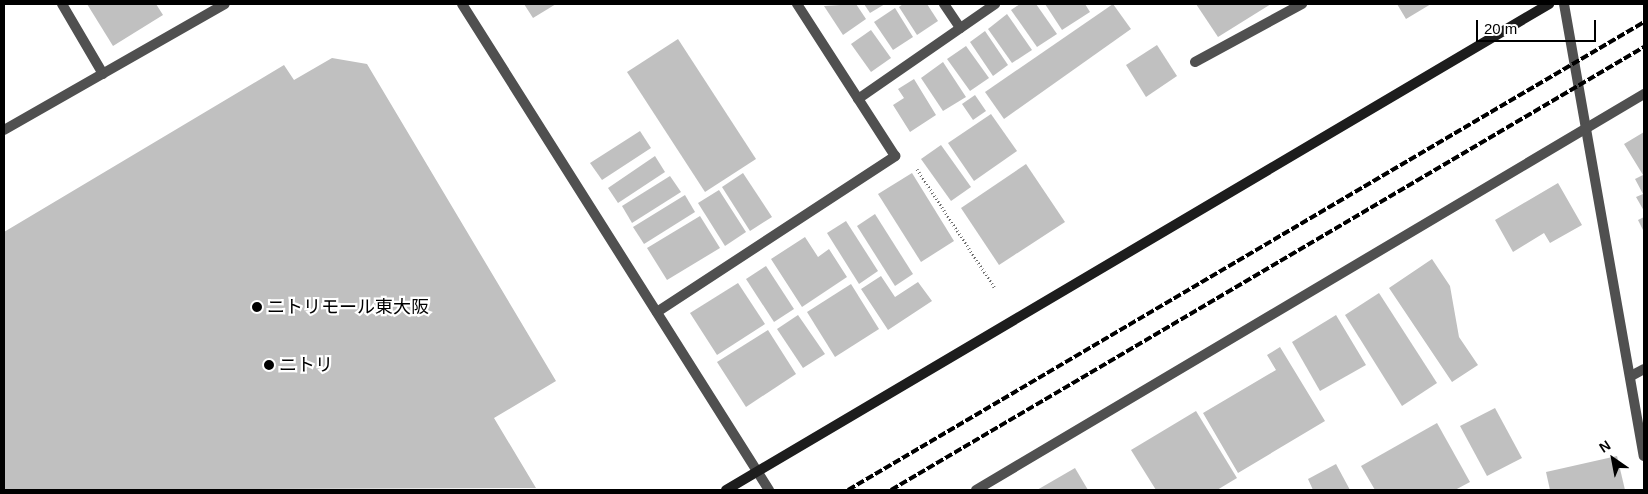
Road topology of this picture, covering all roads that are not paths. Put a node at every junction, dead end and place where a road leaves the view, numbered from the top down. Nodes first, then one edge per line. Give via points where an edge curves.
1 (62, 4) edge
2 (225, 4) edge
3 (462, 4) edge
4 (797, 4) edge
5 (944, 4) edge
6 (995, 4) edge
7 (1302, 4) edge
8 (1549, 4) edge
9 (1564, 4) edge
10 (960, 28) junction
11 (1195, 62) dead end
12 (103, 74) junction
13 (1644, 94) edge
14 (858, 98) junction
15 (1586, 128) junction
16 (4, 130) edge
17 (657, 312) junction
18 (1644, 369) edge
19 (1631, 376) junction
20 (1644, 456) edge
21 (758, 472) junction
22 (726, 490) edge
23 (769, 490) edge
24 (976, 490) edge

1 - 12 street
2 - 12 street
3 - 17 street
4 - 14 street
5 - 10 street
6 - 10 street
7 - 11 street
8 - 21 street
9 - 15 street
10 - 14 street
12 - 16 street
13 - 15 street
14 - 17 street via 895,156
15 - 19 street
15 - 24 street
17 - 21 street
18 - 19 street
19 - 20 street
21 - 22 street
21 - 23 street

